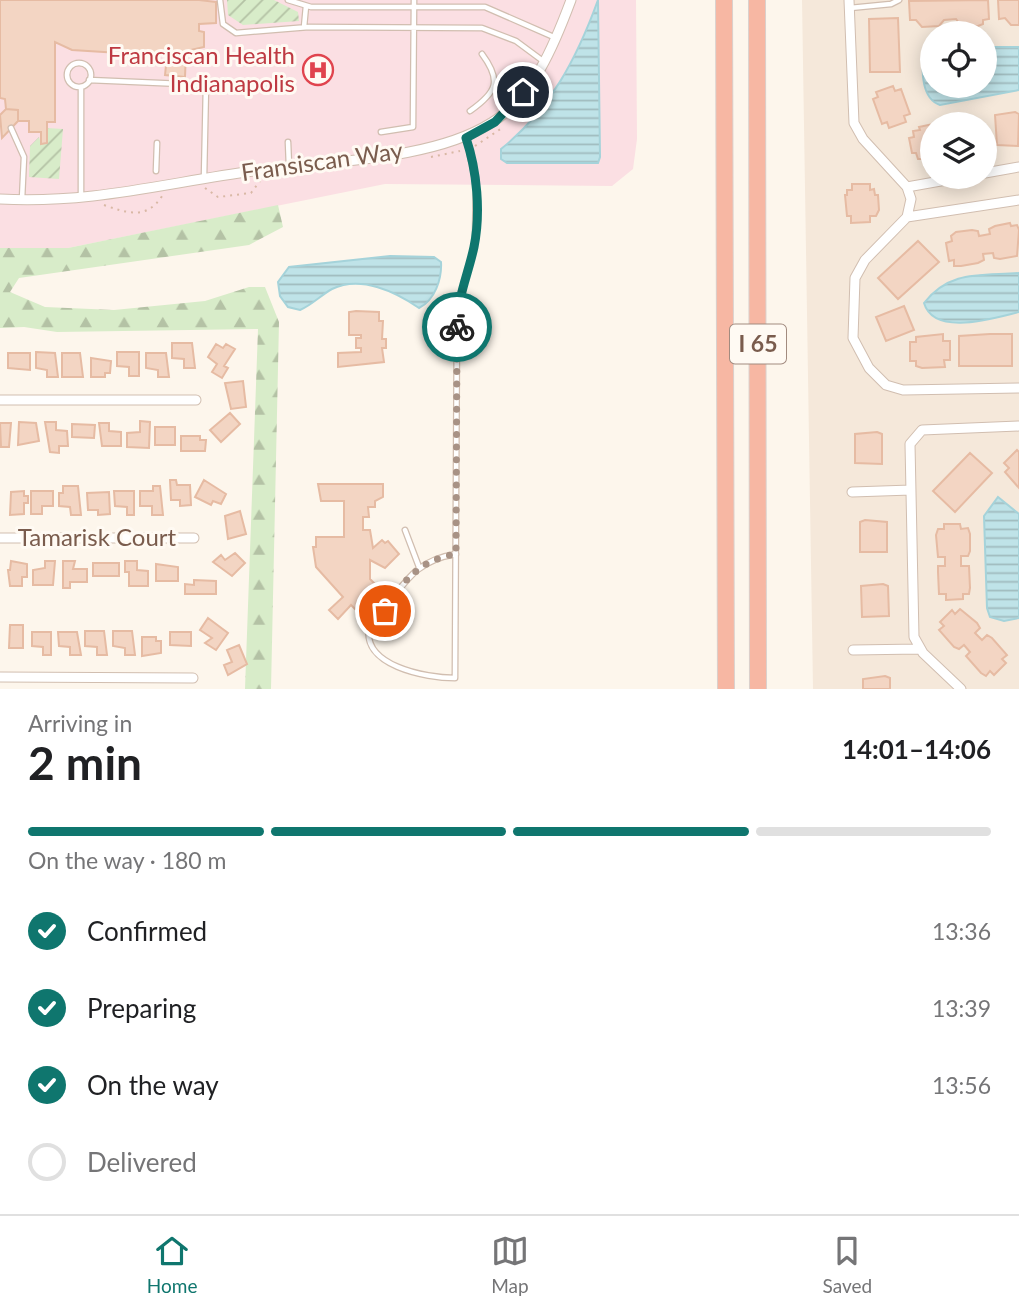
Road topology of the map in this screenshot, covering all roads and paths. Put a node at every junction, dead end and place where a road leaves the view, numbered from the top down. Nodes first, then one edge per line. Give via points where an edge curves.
1 (220, 0) edge
2 (288, 0) edge
3 (414, 0) edge
4 (571, 0) edge
5 (724, 0) edge
6 (757, 0) edge
7 (899, 0) edge
8 (849, 4) edge
9 (306, 6) junction
10 (414, 8) junction
11 (304, 27) junction
12 (414, 27) junction
13 (557, 39) junction
14 (482, 54) dead end
15 (544, 62) junction
16 (89, 80) junction
17 (81, 87) junction
18 (470, 111) dead end
19 (10, 128) dead end
20 (381, 132) dead end
21 (466, 138) junction
22 (288, 142) dead end
23 (156, 143) dead end
24 (289, 166) junction
25 (1019, 167) edge
26 (156, 171) dead end
27 (997, 171) edge
28 (204, 179) junction
29 (920, 185) edge
30 (907, 187) junction
31 (0, 199) edge
32 (81, 199) junction
33 (22, 200) junction
34 (1019, 200) edge
35 (907, 217) junction
36 (1019, 388) edge
37 (0, 400) edge
38 (196, 400) dead end
39 (1019, 426) edge
40 (911, 490) junction
41 (852, 492) dead end
42 (405, 530) dead end
43 (0, 538) edge
44 (194, 538) dead end
45 (456, 554) junction
46 (419, 567) junction
47 (919, 649) junction
48 (853, 650) dead end
49 (0, 677) edge
50 (193, 678) dead end
51 (726, 689) edge
52 (758, 689) edge
53 (961, 689) edge

1 - 11 lane via 223,23 236,33
2 - 9 lane
3 - 10 lane
4 - 13 street, Fransiscan Way
5 - 51 highway, I 65
6 - 52 highway, I 65
7 - 8 lane
8 - 30 street via 854,123
9 - 10 lane
9 - 11 lane
10 - 12 lane
10 - 13 lane via 485,7
11 - 12 lane
12 - 15 lane via 482,27 516,41
12 - 20 lane via 413,127
13 - 15 street, Fransiscan Way
14 - 18 lane via 495,71 495,83 487,99
15 - 21 street, Fransiscan Way via 495,122
16 - 17 lane
16 - 17 lane via 86,66 72,66 68,80
16 - 28 lane via 206,85
17 - 32 lane
19 - 33 lane via 24,157
21 - 24 street, Fransiscan Way via 421,149
21 - 45 lane via 476,183 475,243 457,311
22 - 24 lane
23 - 26 lane
24 - 28 street, Fransiscan Way
25 - 27 street
28 - 32 street, Fransiscan Way
29 - 30 street
30 - 35 street via 911,199
31 - 33 street, Fransiscan Way
32 - 33 street, Fransiscan Way
34 - 35 street
35 - 36 street via 865,260 855,280 854,341 873,373 886,385 903,390
37 - 38 street
39 - 40 street via 928,429 915,435 910,444
40 - 41 street
40 - 47 street via 914,633
42 - 46 lane
43 - 44 street, Tamarisk Court
45 - 46 lane via 436,557
45 - 46 lane via 455,678 430,678 400,669 369,640 370,624
47 - 48 street
47 - 53 street
49 - 50 street

